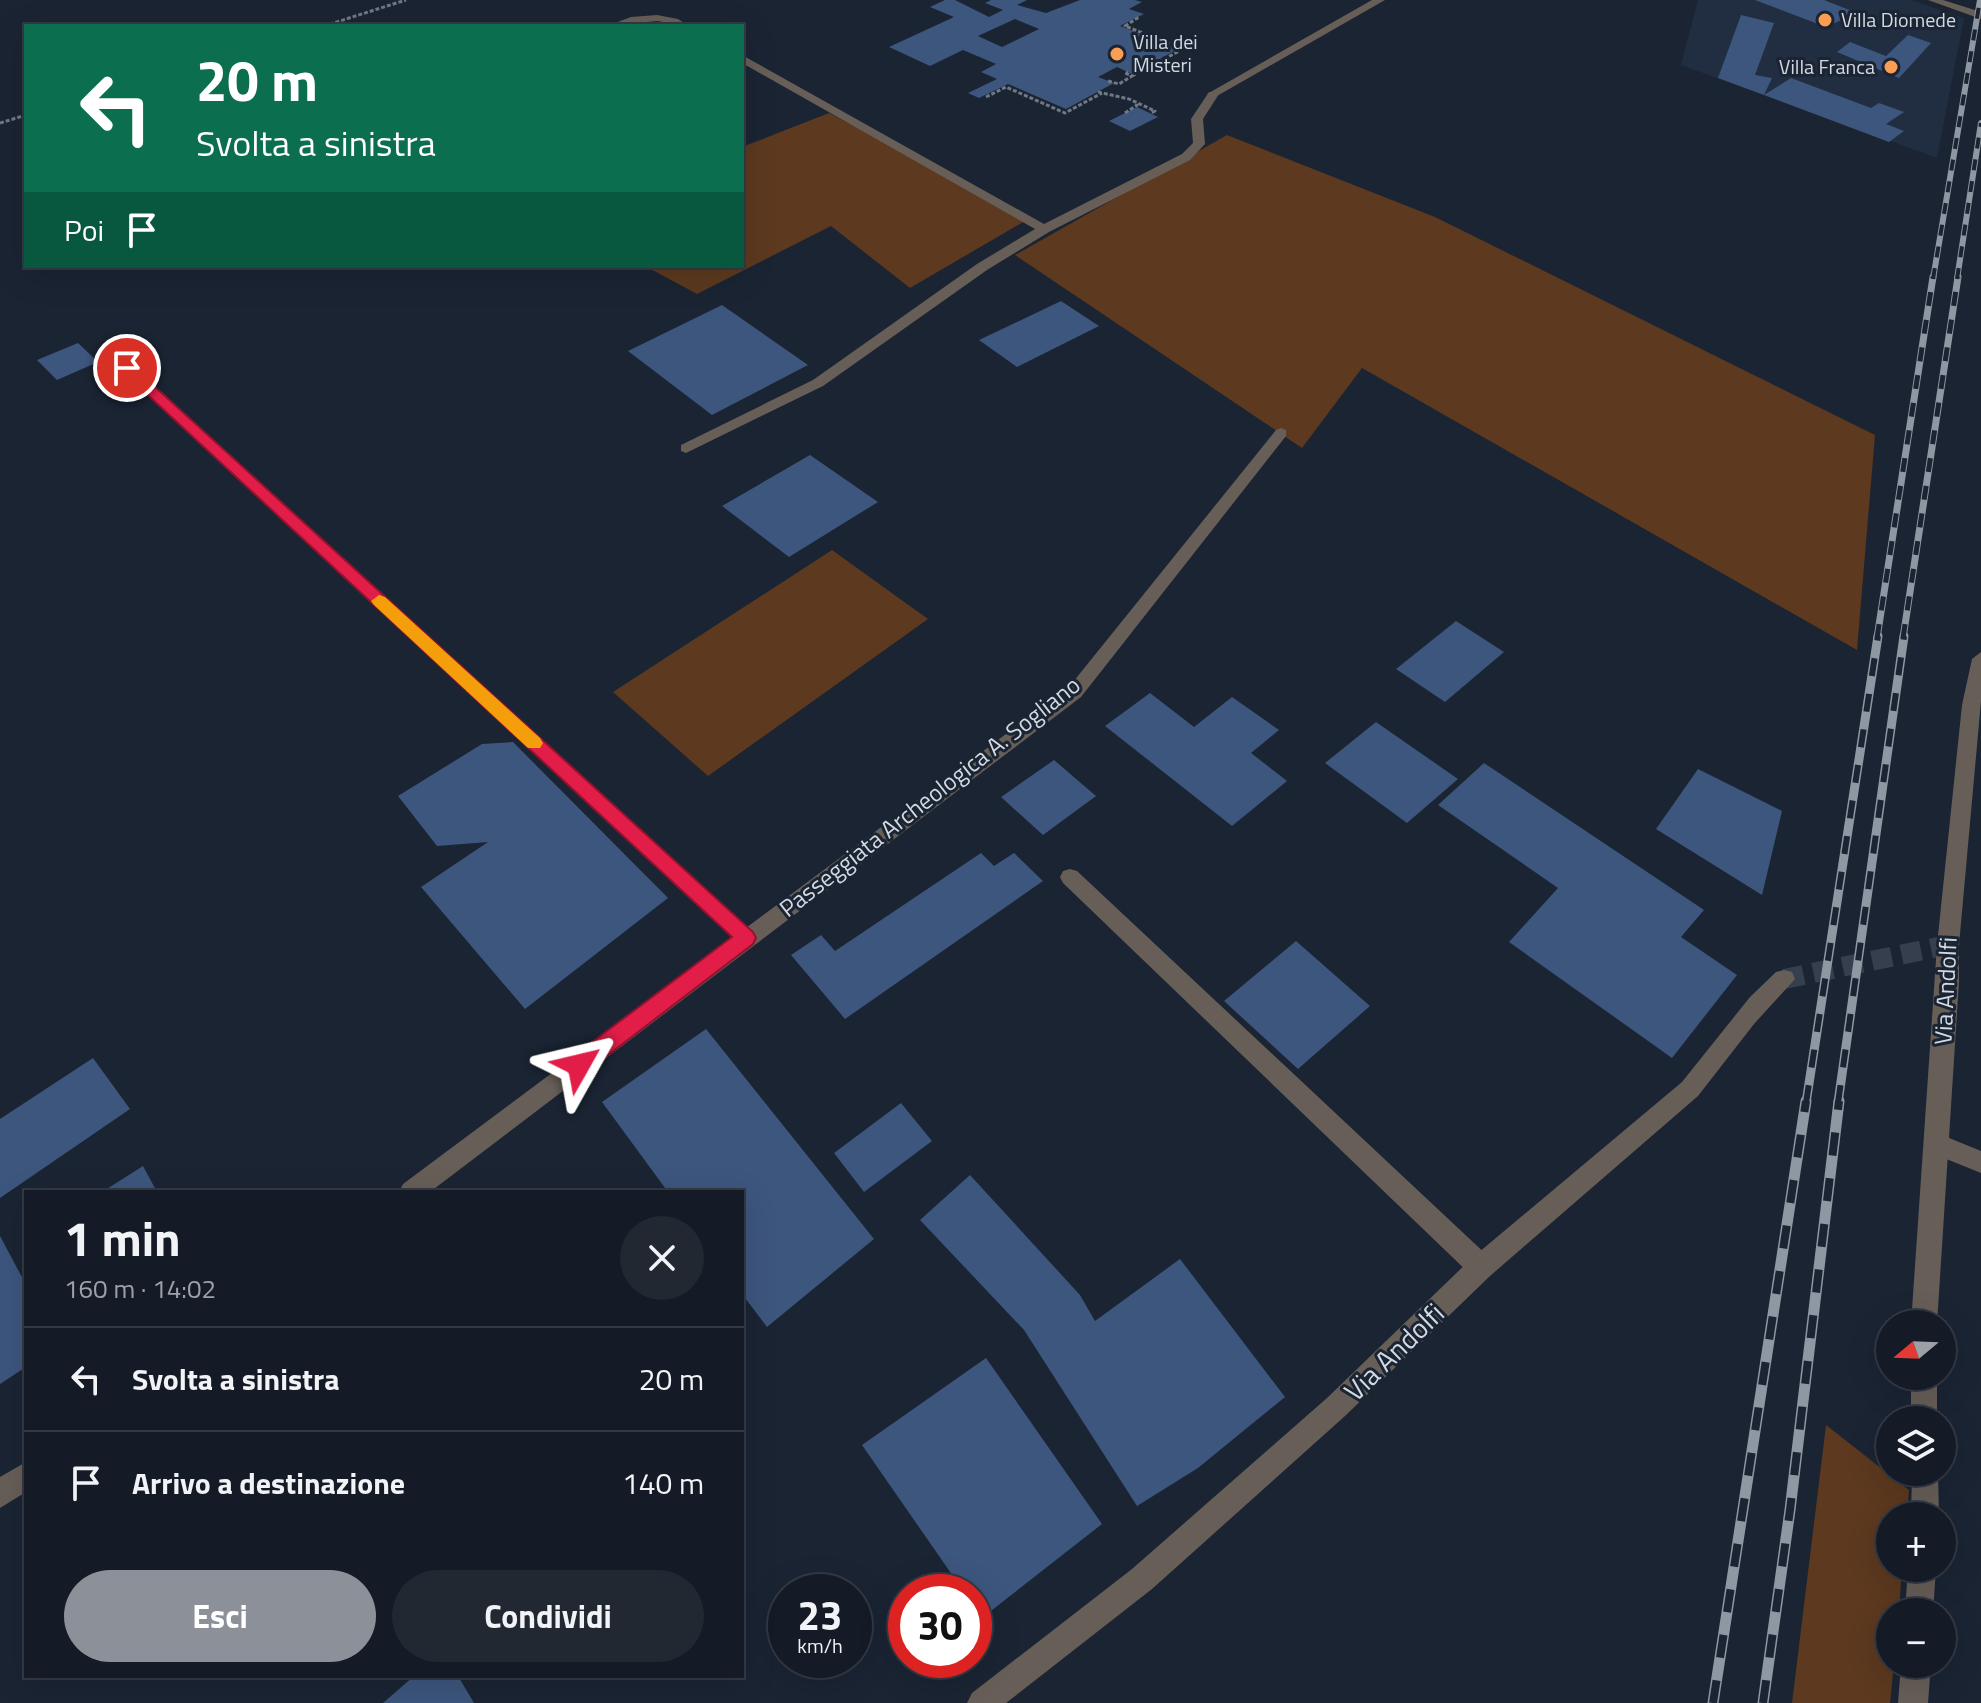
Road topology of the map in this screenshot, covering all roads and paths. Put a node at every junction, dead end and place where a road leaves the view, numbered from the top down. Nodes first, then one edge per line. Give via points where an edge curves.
1 (406, 0) edge
2 (1380, 0) edge
3 (1933, 0) edge
4 (1981, 16) edge
5 (1139, 17) dead end
6 (330, 24) edge
7 (619, 24) edge
8 (680, 24) edge
9 (744, 59) edge
10 (1128, 72) dead end
11 (1132, 76) junction
12 (1108, 81) dead end
13 (986, 97) dead end
14 (1125, 113) dead end
15 (24, 116) edge
16 (0, 123) edge
17 (1044, 229) junction
18 (127, 368) dead end
19 (1281, 433) dead end
20 (686, 448) dead end
21 (1981, 659) edge
22 (1070, 877) dead end
23 (746, 938) junction
24 (1784, 979) tunnel mouth
25 (1937, 1144) junction
26 (1981, 1162) edge
27 (414, 1190) edge
28 (1481, 1267) junction
29 (1925, 1310) edge
30 (24, 1476) edge
31 (0, 1494) edge
32 (1915, 1678) edge
33 (982, 1703) edge
34 (1913, 1703) edge

1 - 6 path
2 - 17 street via 1213,94 1197,119 1199,144 1186,157
3 - 4 street
5 - 11 path via 1125,26 1183,49
7 - 8 street via 646,16
9 - 17 street
10 - 11 path
11 - 12 path via 1119,84
13 - 14 path via 1005,87 1065,113 1100,92 1129,99 1154,111 1137,105
15 - 16 path
17 - 20 street via 818,383
18 - 23 street
19 - 23 street, Passeggiata Archeologica A. Sogliano via 1075,692
21 - 25 street, Via Andolfi via 1971,705 1948,945
22 - 28 street
23 - 27 street, Passeggiata Archeologica A. Sogliano
24 - 28 street, Via Andolfi via 1749,1013 1690,1089
25 - 26 street
25 - 29 street, Via Andolfi
28 - 33 street, Via Andolfi via 1336,1407 1142,1579
30 - 31 street
32 - 34 street

